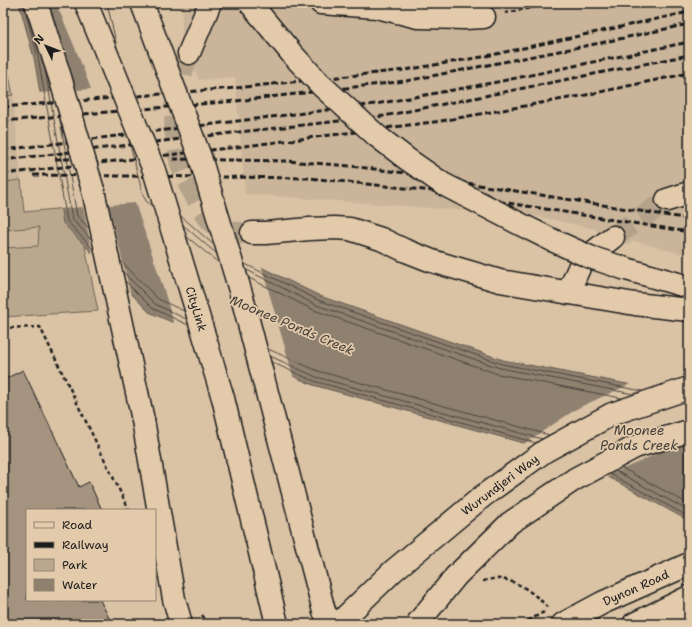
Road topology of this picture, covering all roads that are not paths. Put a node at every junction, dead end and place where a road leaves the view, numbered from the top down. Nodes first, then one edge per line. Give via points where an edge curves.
1 (36, 3) edge
2 (86, 3) edge
3 (142, 3) edge
4 (210, 3) edge
5 (250, 3) edge
6 (322, 3) edge
7 (492, 16) road end
8 (189, 53) tunnel mouth
9 (689, 193) edge
10 (668, 200) tunnel mouth
11 (252, 233) tunnel mouth
12 (613, 237) tunnel mouth
13 (689, 287) edge
14 (568, 293) junction
15 (689, 310) edge
16 (689, 388) edge
17 (689, 431) edge
18 (689, 564) edge
19 (689, 597) edge
20 (689, 607) edge
21 (556, 616) edge
22 (330, 621) edge
23 (181, 624) edge
24 (277, 624) edge
25 (417, 624) edge
26 (634, 624) edge
27 (666, 624) edge

1 - 23 main road, bridge via 93,190 143,420 174,599
2 - 24 main road, CityLink, bridge via 154,170 223,398
3 - 22 main road, bridge via 200,157 242,297
4 - 8 main road
5 - 13 main road, bridge via 293,55 349,112 383,141 443,184 590,257
6 - 7 main road via 376,7 418,17
9 - 10 main road
11 - 14 main road via 334,228 350,230 381,239 432,261 466,272
12 - 14 main road via 582,261
14 - 15 main road
16 - 22 main road, Wurundjeri Way via 612,414 545,451 483,496
17 - 25 main road, bridge via 635,447 576,479 510,523 456,576
18 - 21 main road, Dynon Road via 602,603
19 - 26 main road
20 - 27 main road

